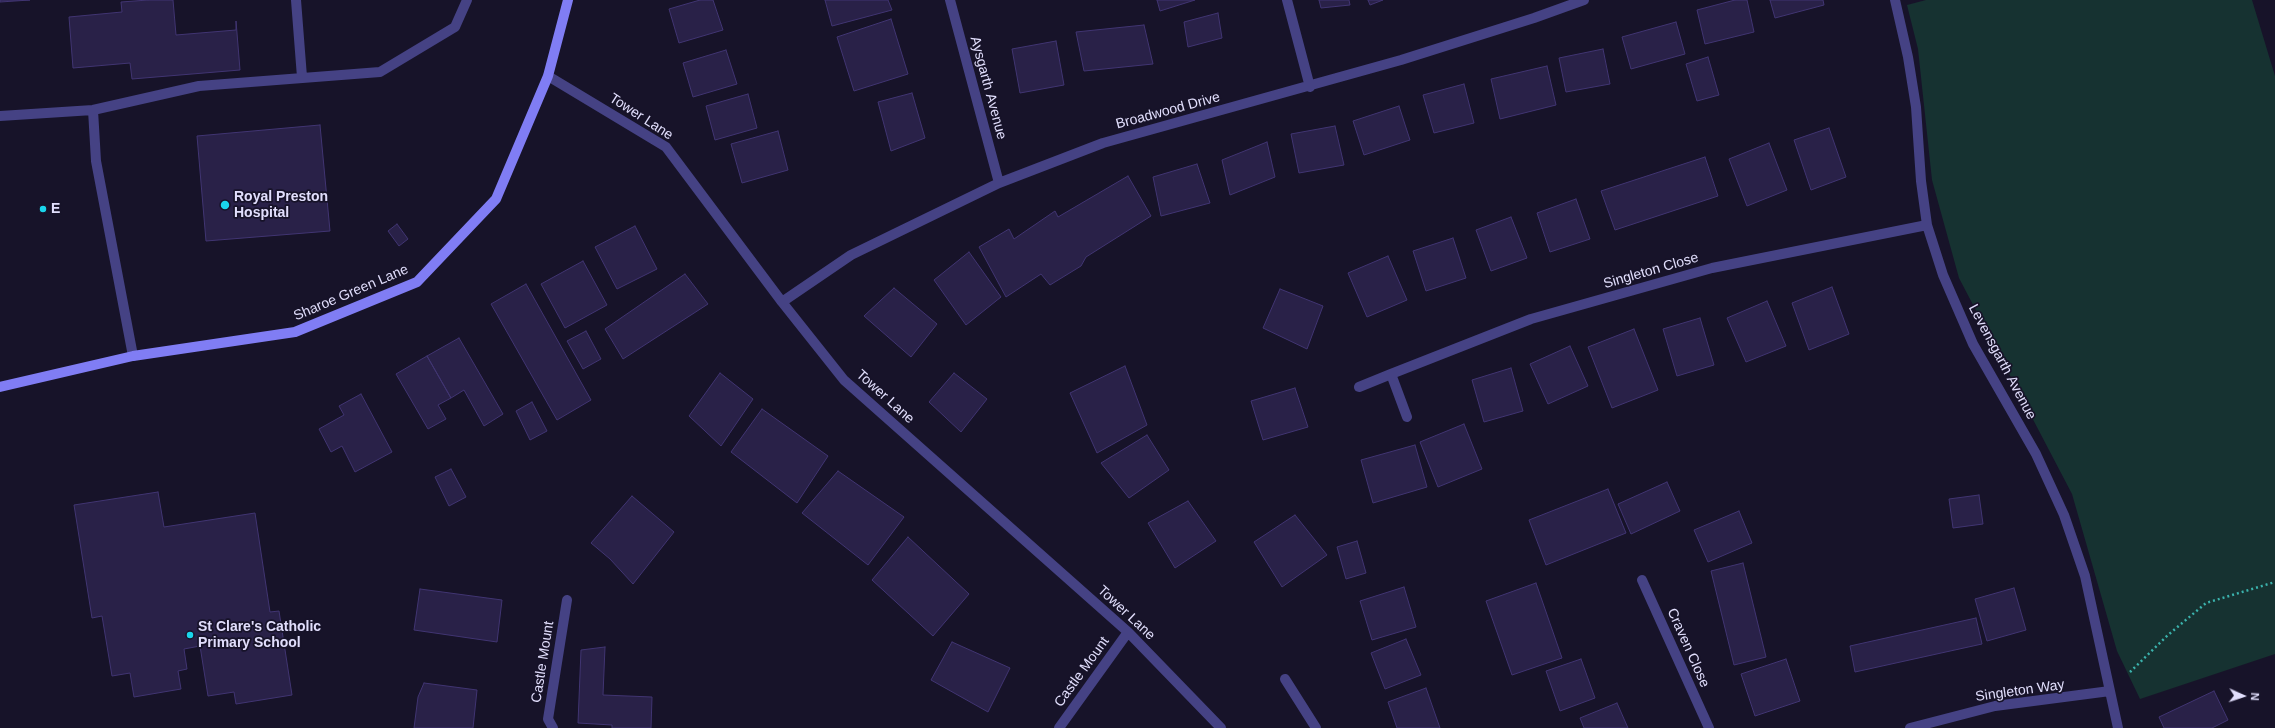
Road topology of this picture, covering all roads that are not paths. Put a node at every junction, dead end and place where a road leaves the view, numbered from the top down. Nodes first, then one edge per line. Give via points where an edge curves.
1 (296, 0) edge
2 (467, 0) edge
3 (568, 0) edge
4 (950, 0) edge
5 (1287, 0) edge
6 (1581, 0) edge
7 (1895, 0) edge
8 (548, 76) junction
9 (302, 77) junction
10 (1310, 87) junction
11 (93, 110) junction
12 (0, 116) edge
13 (999, 183) junction
14 (1927, 225) junction
15 (782, 302) junction
16 (133, 356) junction
17 (1391, 374) junction
18 (0, 387) edge
19 (1359, 387) dead end
20 (1408, 417) dead end
21 (1642, 580) dead end
22 (567, 600) dead end
23 (1128, 632) junction
24 (1285, 679) dead end
25 (2110, 691) junction
26 (553, 728) edge
27 (1059, 728) edge
28 (1221, 728) edge
29 (1316, 728) edge
30 (1709, 728) edge
31 (1910, 728) edge
32 (2118, 728) edge

1 - 9 street
2 - 9 street via 455,28 380,72
3 - 8 street, Sharoe Green Lane
4 - 13 street, Aysgarth Avenue
5 - 10 street
6 - 10 street, Broadwood Drive via 1519,23
7 - 14 street, Levensgarth Avenue via 1916,107
8 - 15 street, Tower Lane via 666,147
8 - 16 street, Sharoe Green Lane via 496,199 417,282 295,332
9 - 11 street via 199,86
10 - 13 street, Broadwood Drive via 1104,143
11 - 12 street
11 - 16 street via 96,160
13 - 15 street, Broadwood Drive via 852,255
14 - 17 street, Singleton Close via 1712,268 1530,319
14 - 25 street, Levensgarth Avenue via 1942,275 1973,344 2036,454 2064,515 2085,576
15 - 23 street, Tower Lane via 844,380
16 - 18 street, Sharoe Green Lane
17 - 19 street, Singleton Close
17 - 20 street
21 - 30 street, Craven Close
22 - 26 street, Castle Mount via 548,718
23 - 27 street, Castle Mount
23 - 28 street, Tower Lane
24 - 29 street
25 - 31 street, Singleton Way via 1996,706
25 - 32 street, Levensgarth Avenue

